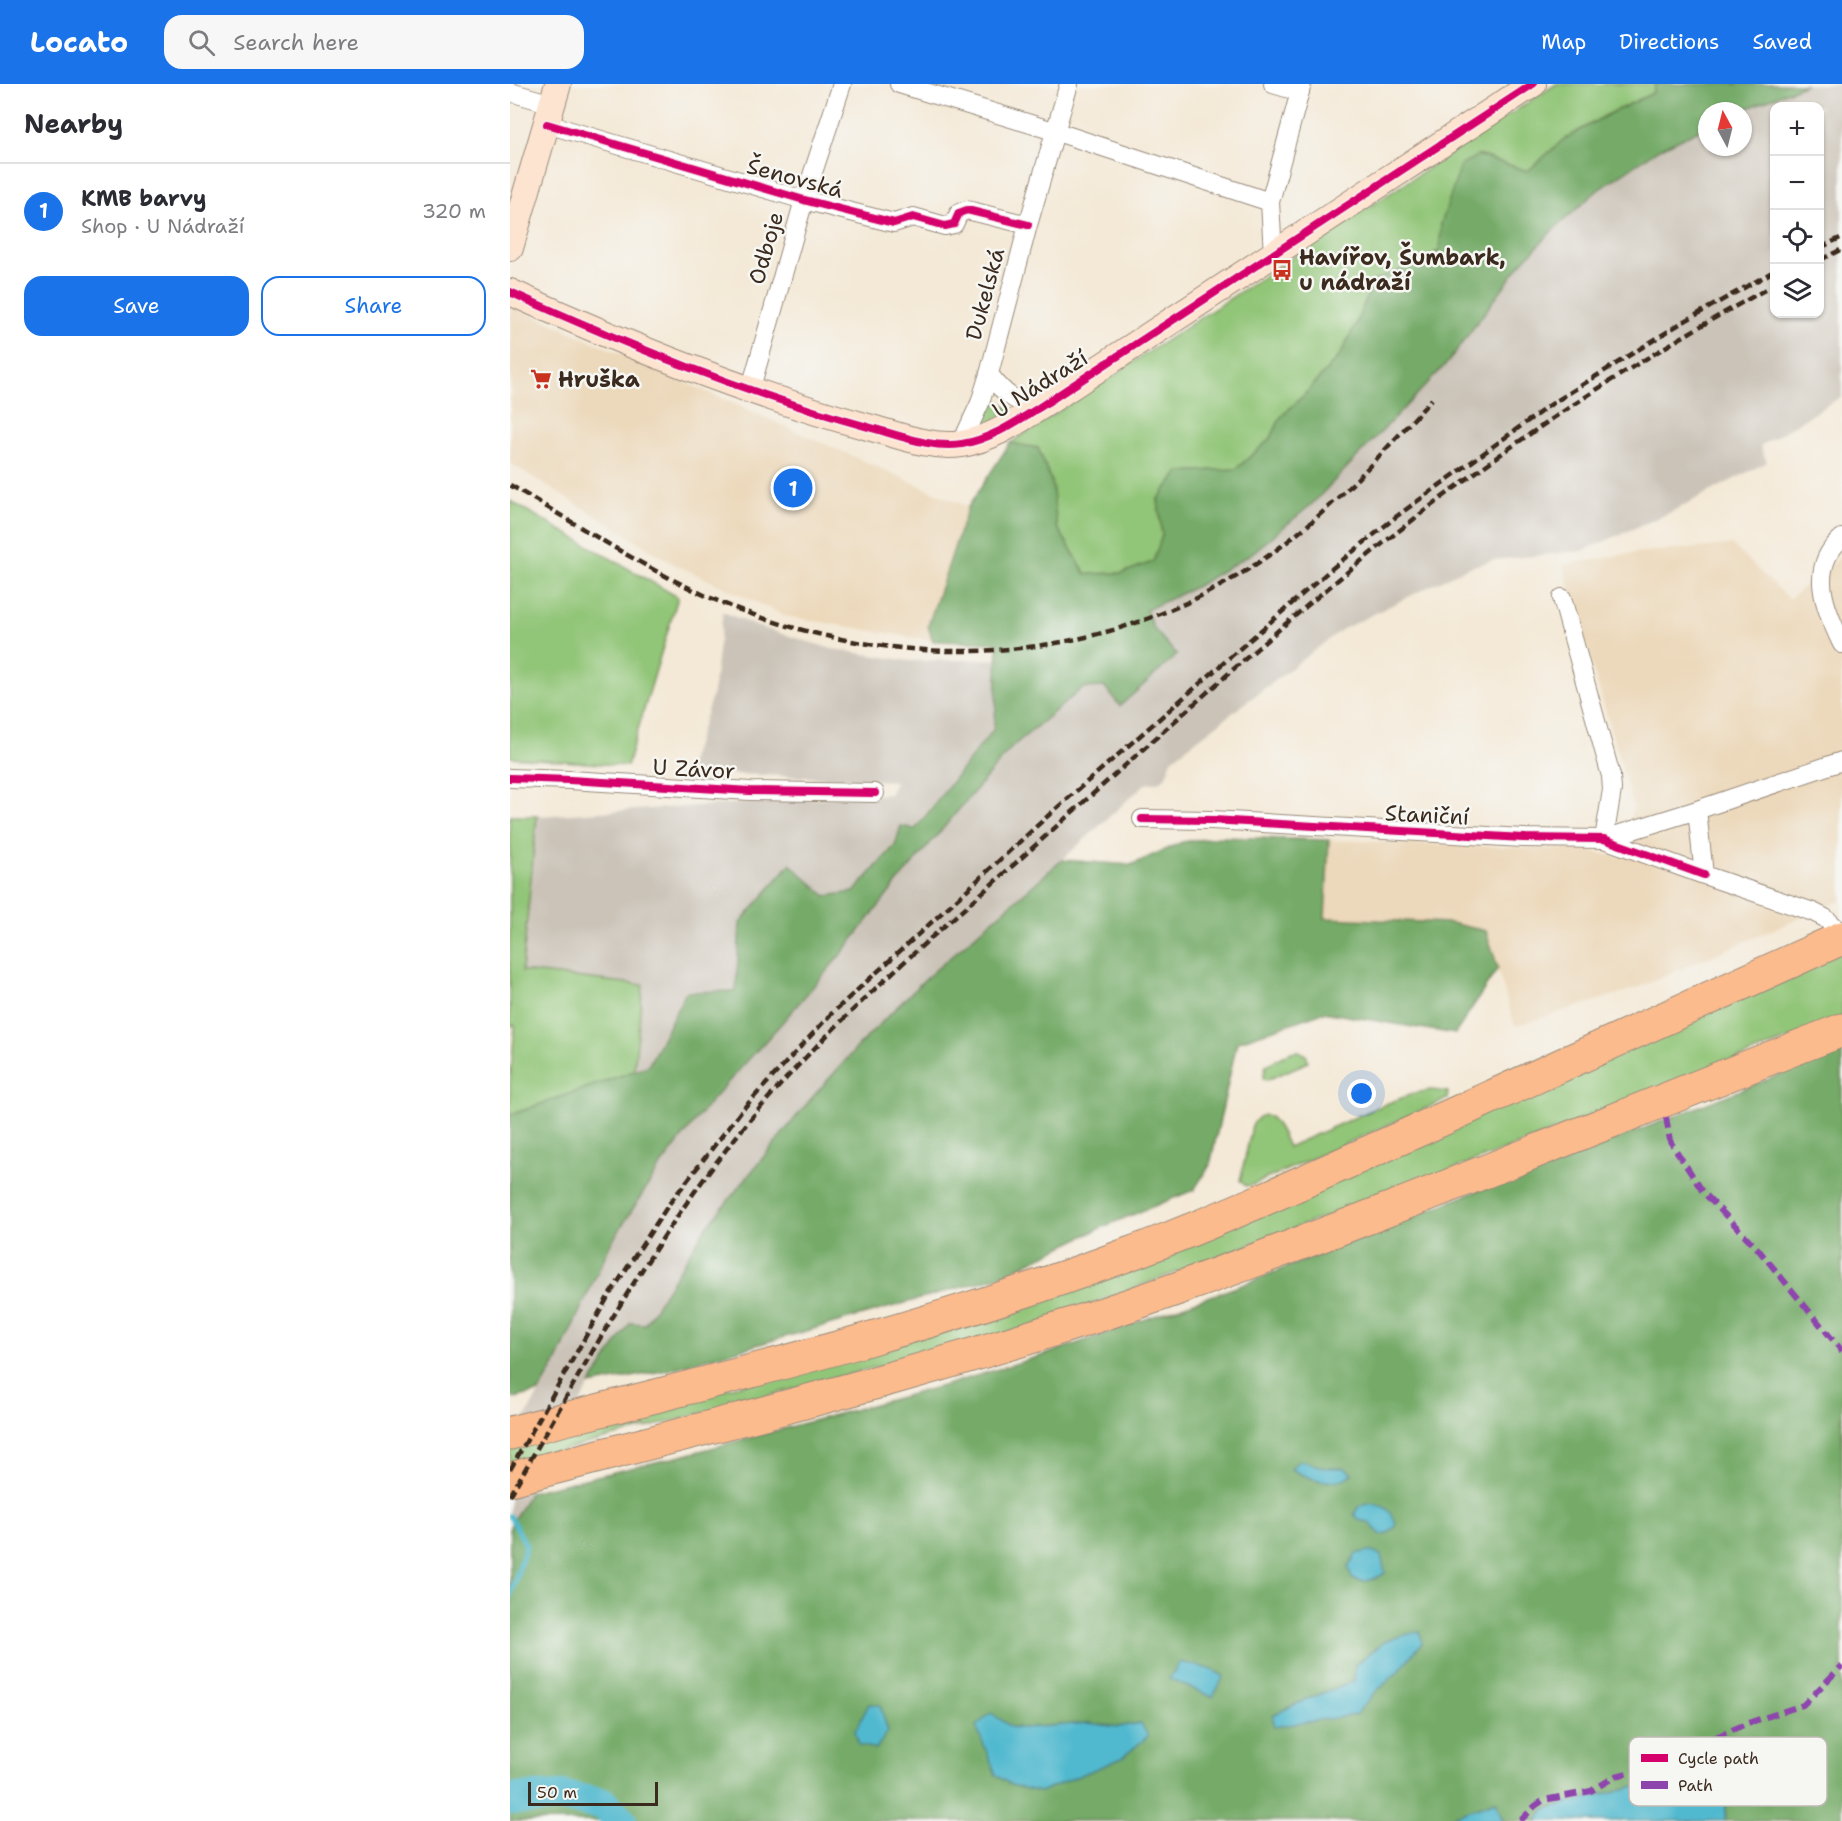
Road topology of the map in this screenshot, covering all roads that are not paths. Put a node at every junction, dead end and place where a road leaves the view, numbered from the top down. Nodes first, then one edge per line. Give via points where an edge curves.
1 (842, 84) edge
2 (899, 84) edge
3 (1069, 84) edge
4 (1273, 84) edge
5 (1533, 84) edge
6 (1301, 88) edge
7 (510, 92) edge
8 (552, 104) edge
9 (1057, 132) junction
10 (804, 200) junction
11 (1270, 202) junction
12 (1028, 225) junction
13 (510, 248) edge
14 (1273, 254) junction
15 (510, 292) edge
16 (988, 374) junction
17 (750, 392) junction
18 (1040, 407) junction
19 (961, 444) junction
20 (1842, 538) edge
21 (1562, 598) dead end
22 (1842, 644) edge
23 (1842, 761) edge
24 (510, 778) edge
25 (875, 793) dead end
26 (1697, 810) junction
27 (1142, 819) dead end
28 (1604, 839) junction
29 (1704, 875) junction
30 (1842, 933) edge
31 (1842, 938) edge
32 (1842, 1030) edge
33 (510, 1433) edge
34 (510, 1479) edge

1 - 10 street, Odboje
2 - 9 street
3 - 9 street, Dukelská
4 - 6 street
5 - 14 street, U Nádraží
6 - 11 street
7 - 8 street, Šenovská
8 - 10 street, Šenovská
8 - 13 street
9 - 11 street
9 - 12 street, Dukelská
10 - 12 street, Šenovská via 894,223 913,217 945,226 954,224 958,213 967,210
10 - 17 street, Odboje
11 - 14 street
12 - 16 street, Dukelská
14 - 18 street, U Nádraží
15 - 17 street, U Nádraží via 628,345
16 - 18 street via 1011,398
16 - 19 street, Dukelská
17 - 19 street, U Nádraží via 919,441
18 - 19 street, U Nádraží via 999,431
20 - 22 street via 1821,571 1825,602
21 - 28 street via 1608,762 1612,790
23 - 26 street, Staniční
24 - 25 street, U Závor via 750,791
26 - 28 street, Staniční
26 - 29 street
27 - 28 street, Staniční
28 - 29 street, Staniční
29 - 30 street, Staniční via 1813,912
31 - 33 highway via 1325,1172 1132,1253 926,1323
32 - 34 highway via 1175,1289 934,1367

